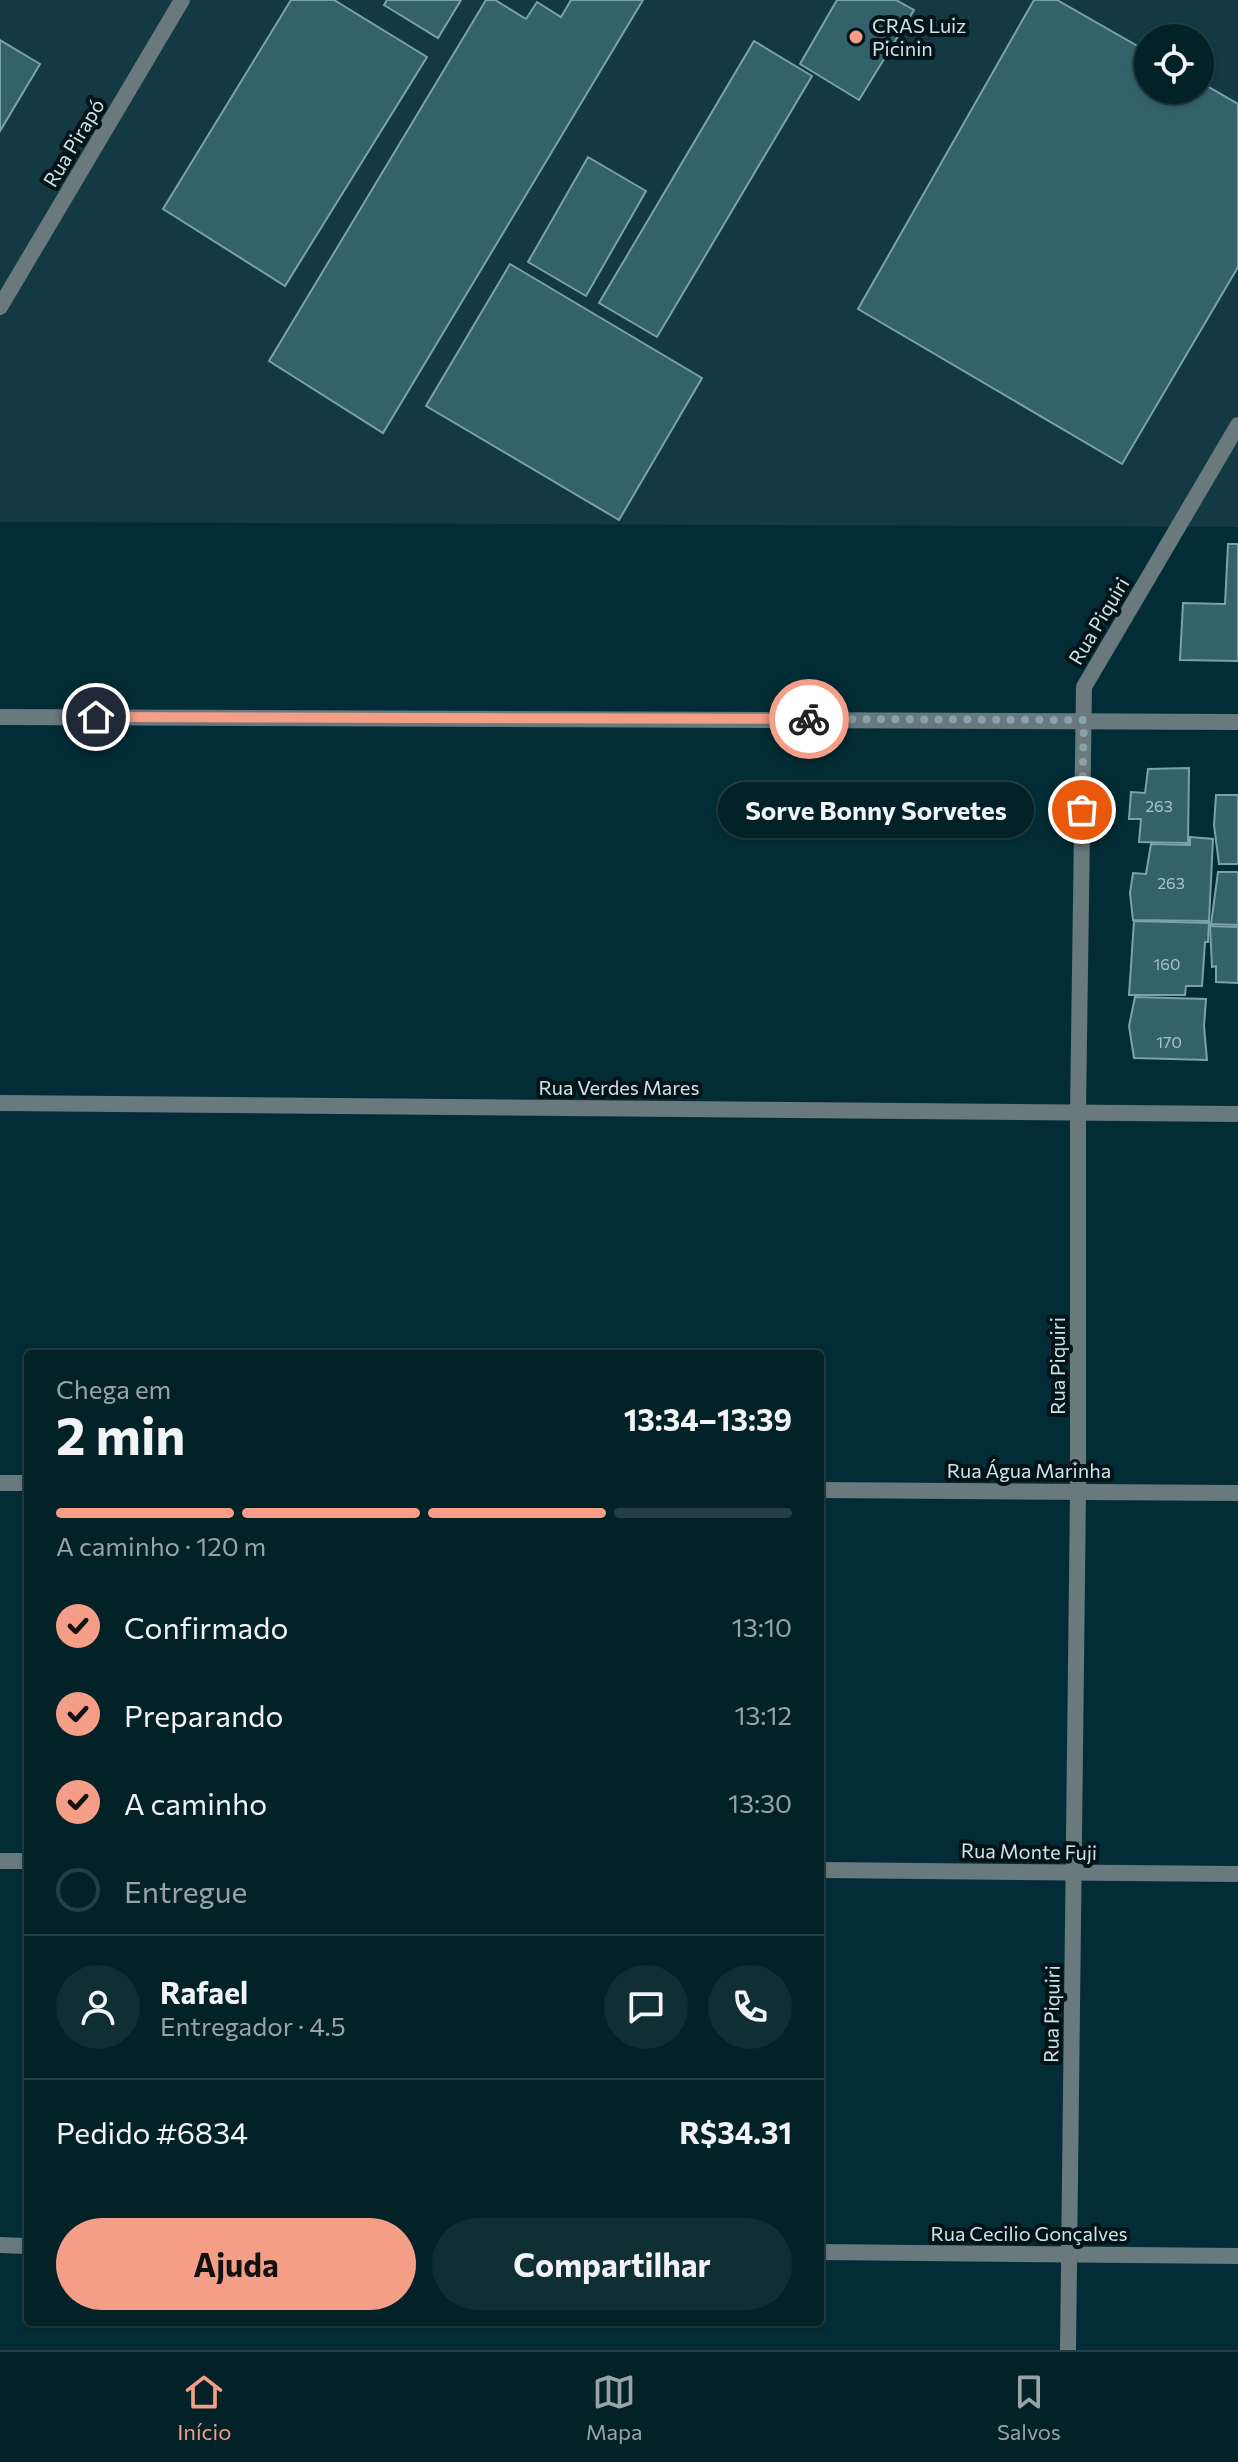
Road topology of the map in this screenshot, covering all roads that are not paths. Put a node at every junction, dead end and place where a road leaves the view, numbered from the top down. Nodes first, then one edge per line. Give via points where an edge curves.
1 (182, 0) edge
2 (0, 307) edge
3 (1238, 425) edge
4 (0, 717) edge
5 (1084, 720) junction
6 (1238, 722) edge
7 (0, 1103) edge
8 (1078, 1112) junction
9 (1238, 1114) edge
10 (0, 1483) edge
11 (24, 1483) edge
12 (824, 1490) edge
13 (1078, 1492) junction
14 (1238, 1493) edge
15 (0, 1861) edge
16 (24, 1861) edge
17 (824, 1870) edge
18 (1074, 1873) junction
19 (1238, 1874) edge
20 (0, 2245) edge
21 (24, 2246) edge
22 (824, 2252) edge
23 (1070, 2254) junction
24 (1238, 2256) edge
25 (1068, 2350) edge

1 - 2 street, Rua Pirapó
3 - 5 street, Rua Piquiri via 1084,687
4 - 5 street
5 - 6 street
5 - 8 street, Rua Piquiri
7 - 8 street, Rua Verdes Mares
8 - 9 street, Rua Verdes Mares
8 - 13 street, Rua Piquiri
10 - 11 street
12 - 13 street, Rua Água Marinha
13 - 14 street, Rua Água Marinha
13 - 18 street, Rua Piquiri
15 - 16 street
17 - 18 street, Rua Monte Fuji
18 - 19 street, Rua Monte Fuji
18 - 23 street, Rua Piquiri
20 - 21 street
22 - 23 street, Rua Cecilio Gonçalves
23 - 24 street, Rua Cecilio Gonçalves
23 - 25 street, Rua Piquiri

